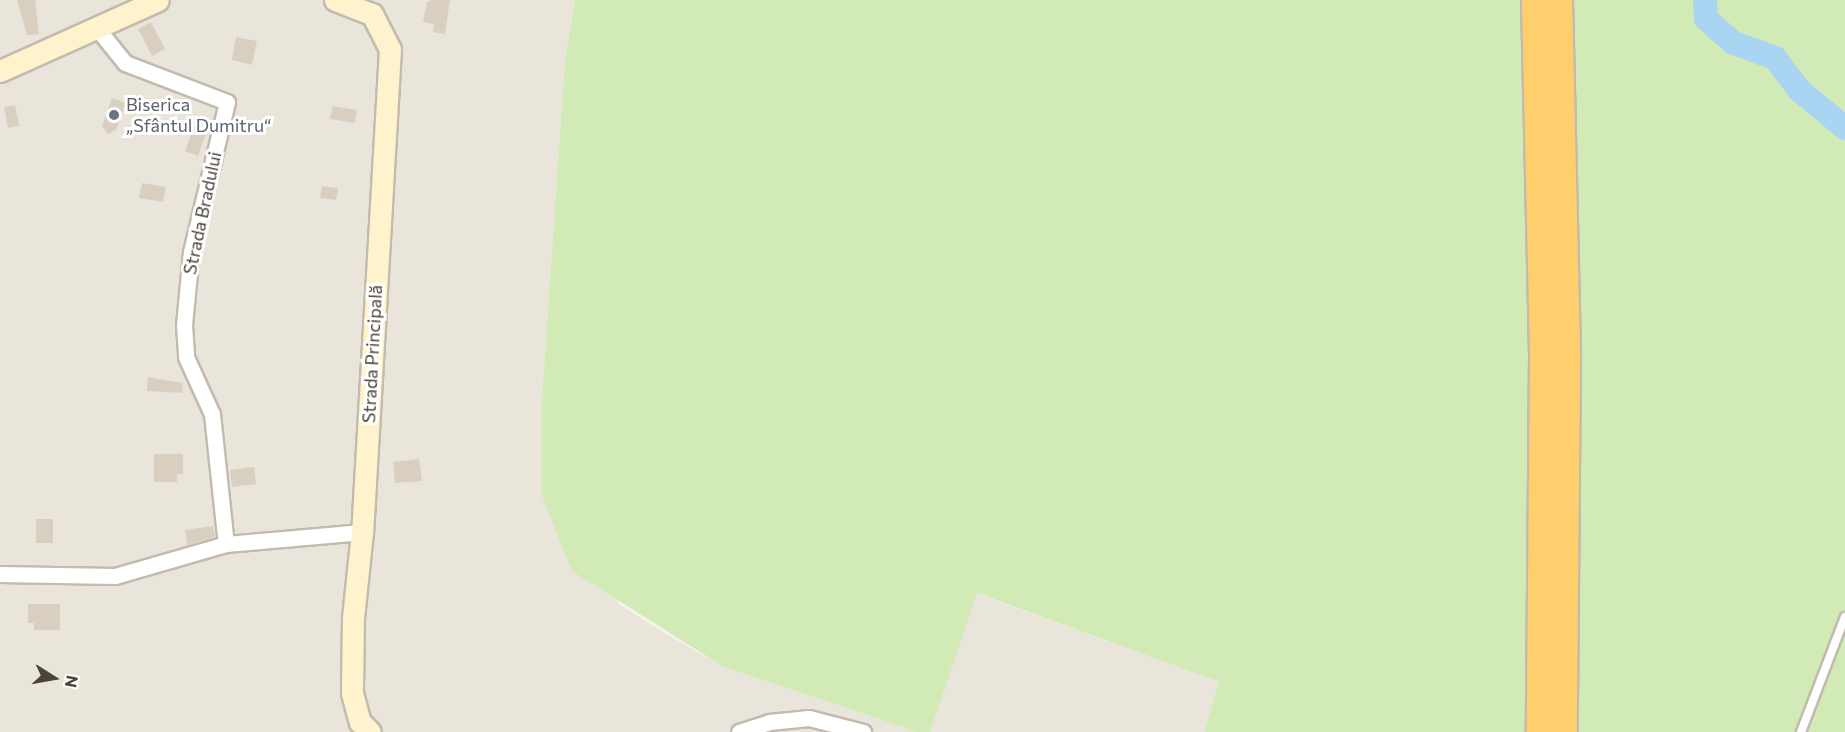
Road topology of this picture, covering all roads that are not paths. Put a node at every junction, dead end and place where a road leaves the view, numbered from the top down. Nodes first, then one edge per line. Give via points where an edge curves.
1 (158, 0) edge
2 (335, 0) edge
3 (1535, 0) edge
4 (1558, 0) edge
5 (96, 27) junction
6 (0, 72) edge
7 (362, 532) junction
8 (226, 544) junction
9 (0, 574) edge
10 (1845, 617) edge
11 (370, 732) edge
12 (740, 732) edge
13 (863, 732) edge
14 (1540, 732) edge
15 (1563, 732) edge
16 (1801, 732) edge

1 - 5 street
2 - 7 street, Strada Principală via 372,14 390,49
3 - 14 highway via 1543,358
4 - 15 highway via 1566,358
5 - 6 street
5 - 8 street, Strada Bradului via 125,63 227,102 191,252 184,325 186,357 212,414
7 - 8 street
7 - 11 street, Strada Principală via 352,617 352,693 360,722
8 - 9 street via 115,576
10 - 16 lane
12 - 13 street via 769,722 809,718

